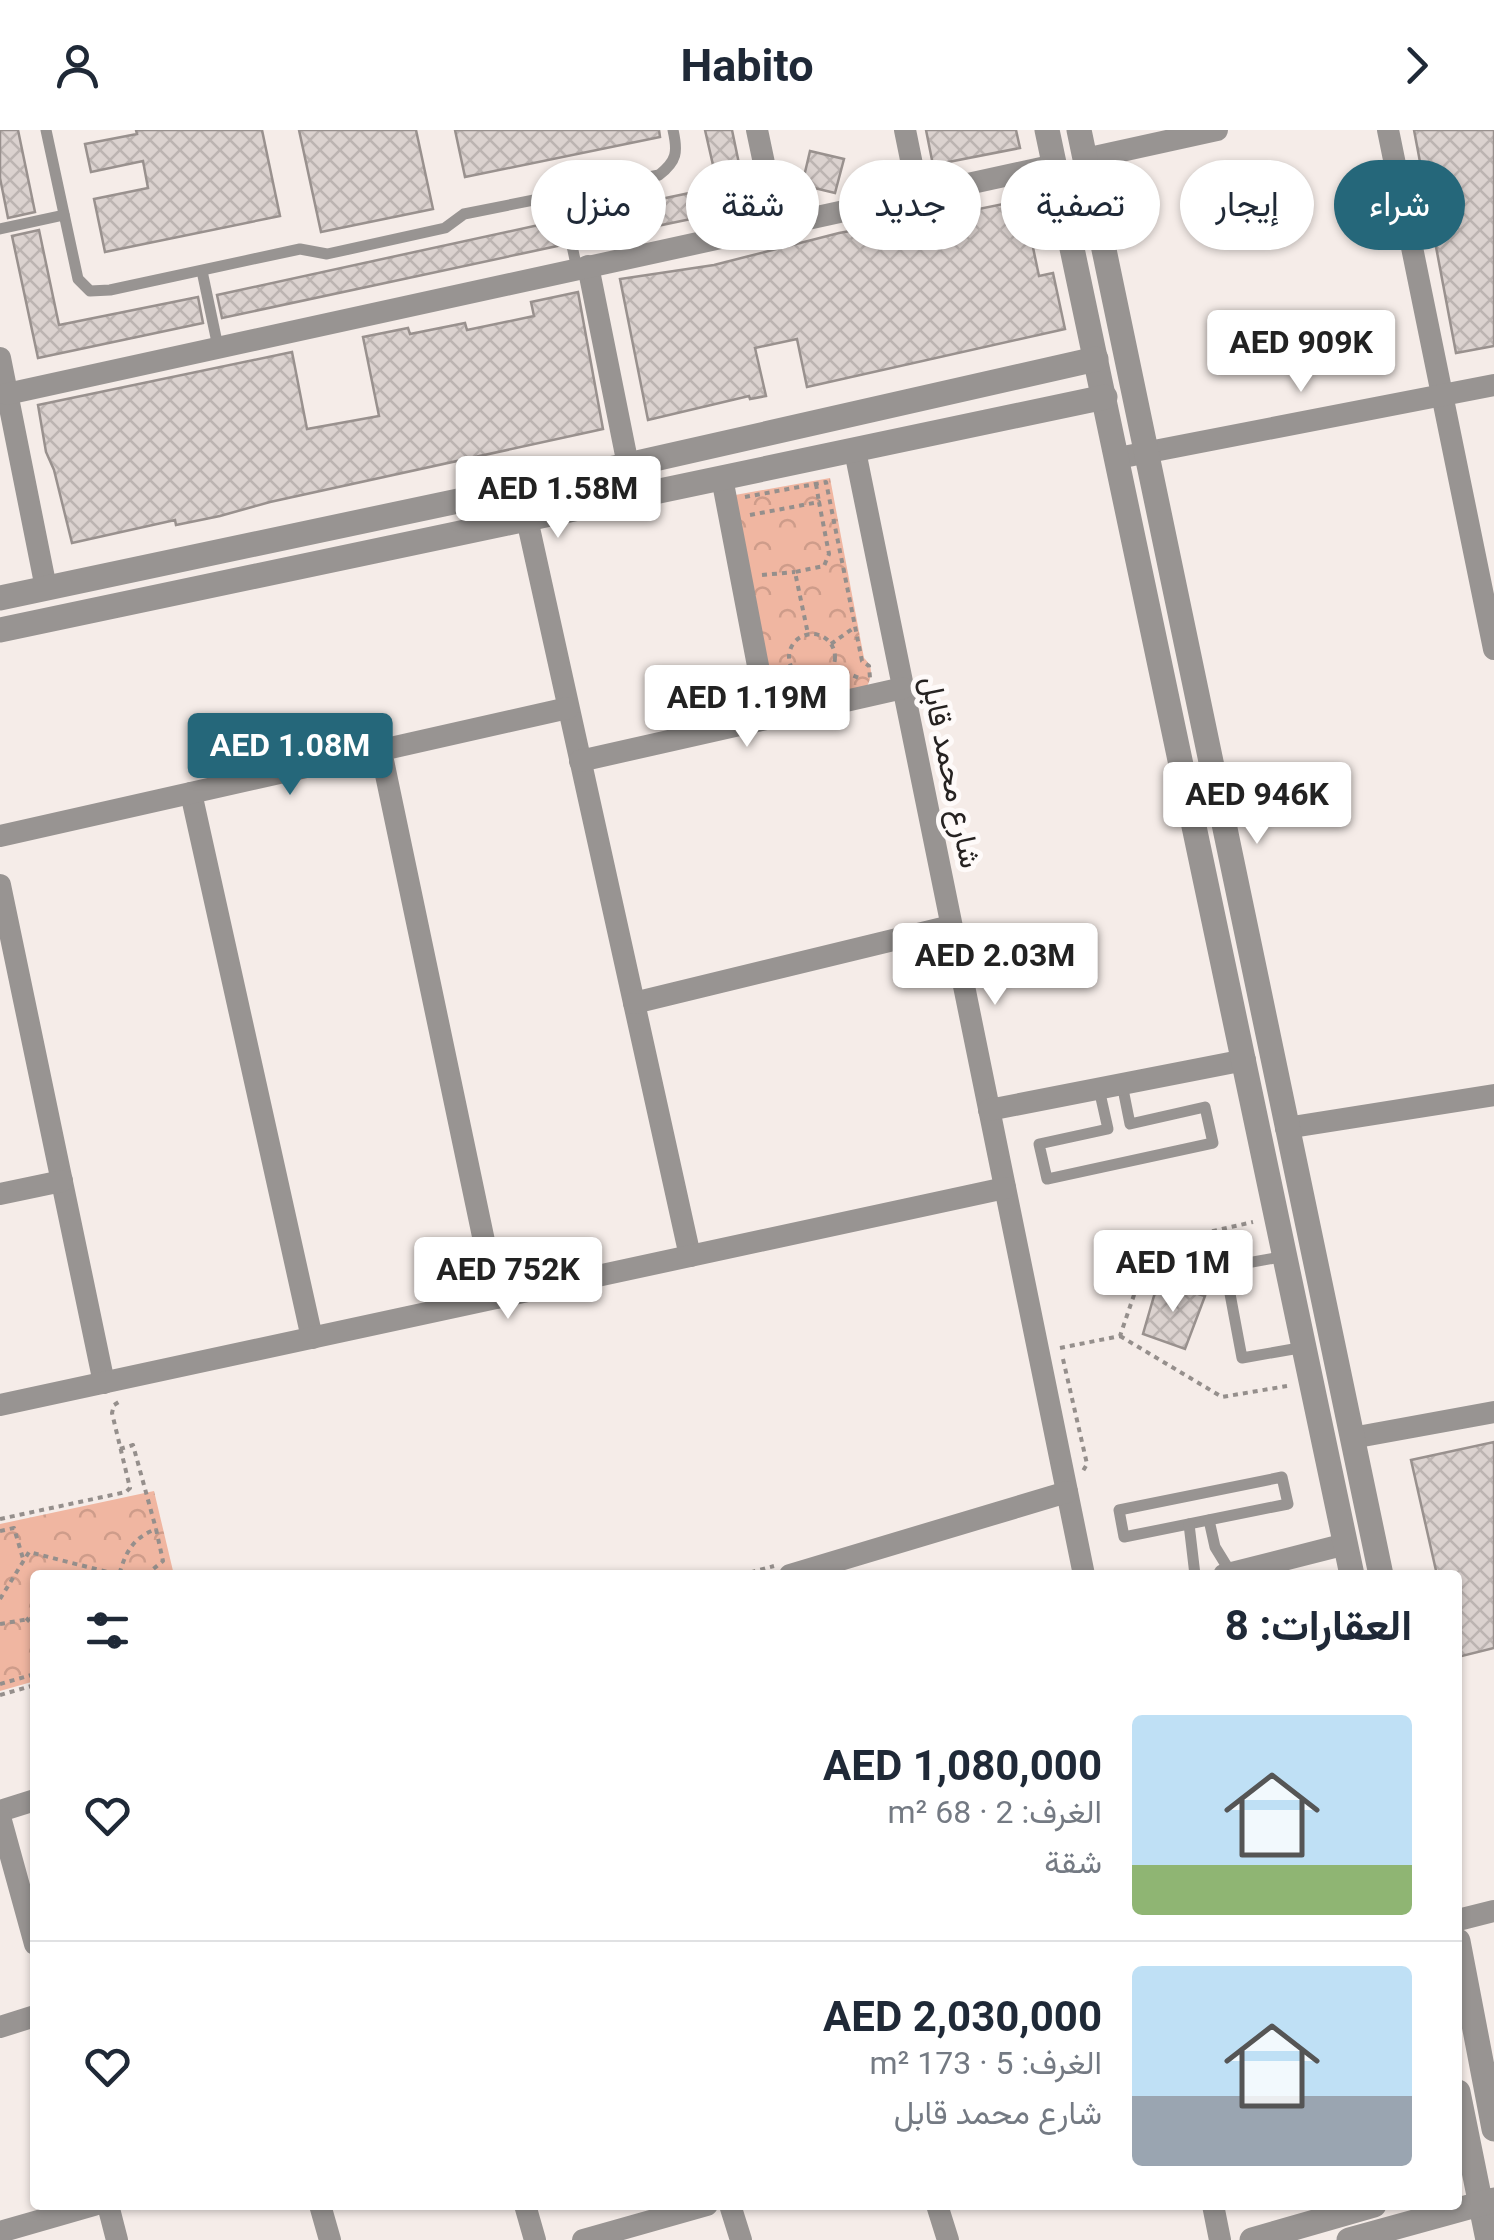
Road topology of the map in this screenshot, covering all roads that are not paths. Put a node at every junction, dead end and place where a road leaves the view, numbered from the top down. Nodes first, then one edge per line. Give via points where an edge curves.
1 (46, 130) edge
2 (673, 130) edge
3 (757, 130) edge
4 (905, 130) edge
5 (1047, 130) edge
6 (1079, 130) edge
7 (1216, 130) edge
8 (1388, 130) edge
9 (1165, 136) edge
10 (1085, 159) junction
11 (763, 160) edge
12 (911, 160) edge
13 (1054, 160) edge
14 (666, 169) edge
15 (531, 201) edge
16 (64, 215) junction
17 (0, 229) edge
18 (686, 245) edge
19 (577, 250) edge
20 (1073, 250) edge
21 (582, 268) junction
22 (202, 271) junction
23 (218, 347) junction
24 (0, 358) edge
25 (1096, 359) junction
26 (1494, 385) edge
27 (8, 394) junction
28 (1442, 394) junction
29 (1105, 397) junction
30 (8, 441) edge
31 (854, 450) junction
32 (1148, 452) junction
33 (1118, 458) junction
34 (628, 465) junction
35 (729, 488) junction
36 (527, 519) junction
37 (46, 588) junction
38 (0, 598) edge
39 (0, 630) edge
40 (1494, 649) edge
41 (903, 688) junction
42 (568, 708) junction
43 (768, 718) junction
44 (380, 750) junction
45 (580, 761) junction
46 (191, 793) junction
47 (0, 836) edge
48 (0, 885) edge
49 (952, 926) junction
50 (11, 990) edge
51 (634, 1004) junction
52 (1245, 1060) junction
53 (1110, 1086) junction
54 (1494, 1095) edge
55 (989, 1110) junction
56 (1130, 1124) junction
57 (1286, 1128) junction
58 (1108, 1129) junction
59 (62, 1182) junction
60 (1005, 1188) junction
61 (0, 1194) edge
62 (690, 1256) junction
63 (1286, 1256) junction
64 (496, 1298) junction
65 (312, 1338) junction
66 (1304, 1347) junction
67 (104, 1383) junction
68 (0, 1406) edge
69 (1494, 1412) edge
70 (1352, 1438) junction
71 (1067, 1492) junction
72 (1209, 1520) junction
73 (1190, 1524) junction
74 (1346, 1544) junction
75 (807, 1570) edge
76 (1083, 1570) edge
77 (1195, 1570) edge
78 (1226, 1570) edge
79 (1244, 1570) edge
80 (1351, 1570) edge
81 (1380, 1570) edge
82 (30, 1802) edge
83 (0, 1814) edge
84 (1494, 1911) edge
85 (1462, 1919) edge
86 (30, 1925) edge
87 (1462, 1962) edge
88 (30, 2018) edge
89 (0, 2027) edge
90 (1462, 2112) edge
91 (1494, 2130) edge
92 (1475, 2177) edge
93 (1487, 2201) edge
94 (1462, 2208) edge
95 (77, 2210) edge
96 (109, 2210) edge
97 (321, 2210) edge
98 (527, 2210) edge
99 (689, 2210) edge
100 (732, 2210) edge
101 (939, 2210) edge
102 (1213, 2210) edge
103 (1357, 2210) edge
104 (1455, 2210) edge
105 (0, 2232) edge
106 (117, 2240) edge
107 (330, 2240) edge
108 (536, 2240) edge
109 (583, 2240) edge
110 (742, 2240) edge
111 (948, 2240) edge
112 (1220, 2240) edge
113 (1252, 2240) edge
114 (1349, 2240) edge
115 (1488, 2240) edge

1 - 16 lane
2 - 14 lane via 678,150
3 - 11 street
4 - 12 street
5 - 13 street
6 - 10 street
7 - 9 street
8 - 28 street
9 - 10 street
10 - 32 street
15 - 22 lane via 327,254 300,249
16 - 17 lane
16 - 22 lane via 78,279 90,290
18 - 21 street
19 - 21 lane
20 - 25 street
21 - 23 street
21 - 34 street
22 - 23 lane
23 - 27 street
24 - 27 street
25 - 29 street
25 - 34 street
26 - 28 street
27 - 30 street
28 - 32 street
28 - 40 street
29 - 31 street
29 - 33 street
30 - 37 street
31 - 35 street
31 - 41 street, شارع محمد قابل
32 - 33 street
32 - 57 street
33 - 52 street
34 - 37 street
35 - 36 street
35 - 43 street
36 - 39 street
36 - 42 street
37 - 38 street
41 - 43 street
41 - 49 street, شارع محمد قابل
42 - 44 street
42 - 45 street
43 - 45 street
44 - 46 street
44 - 64 street
45 - 51 street
46 - 47 street
46 - 65 street
48 - 50 street
49 - 51 street
49 - 55 street, شارع محمد قابل
50 - 59 street
51 - 62 street
52 - 53 street
52 - 63 street
53 - 55 street
53 - 56 lane
53 - 58 lane
54 - 57 street
55 - 60 street, شارع محمد قابل
56 - 58 lane
56 - 58 lane via 1205,1108 1212,1143 1047,1179 1039,1144
57 - 70 street
59 - 61 street
59 - 67 street
60 - 62 street
60 - 71 street, شارع محمد قابل
62 - 64 street
63 - 66 street
63 - 66 lane via 1224,1267 1242,1358
64 - 65 street
65 - 67 street
66 - 74 street
67 - 68 street
69 - 70 street
70 - 81 street
71 - 75 street
71 - 76 street, شارع محمد قابل
72 - 73 lane
72 - 73 lane via 1288,1504 1282,1477 1119,1510 1124,1538
72 - 78 lane
73 - 77 lane
74 - 79 street
74 - 80 street
82 - 83 street
83 - 86 street
84 - 85 street
87 - 91 street
88 - 89 street
90 - 92 street
92 - 93 street
93 - 94 street
93 - 115 street
95 - 105 street
96 - 106 street
97 - 107 street
98 - 108 street
99 - 109 street
100 - 110 street
101 - 111 street
102 - 112 street
103 - 113 street
104 - 114 street

